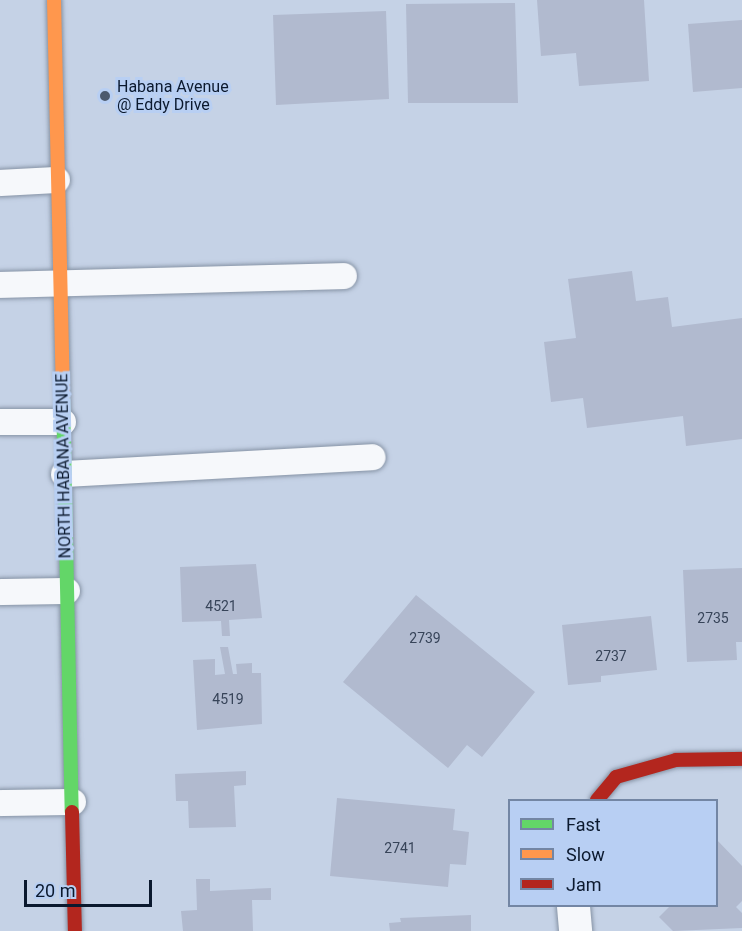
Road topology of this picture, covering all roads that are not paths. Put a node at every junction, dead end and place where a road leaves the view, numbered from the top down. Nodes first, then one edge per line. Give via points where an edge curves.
1 (54, 0) edge
2 (57, 180) junction
3 (0, 183) edge
4 (344, 276) dead end
5 (60, 284) junction
6 (0, 285) edge
7 (0, 422) edge
8 (63, 422) junction
9 (373, 457) dead end
10 (64, 474) junction
11 (67, 591) junction
12 (0, 592) edge
13 (742, 759) edge
14 (599, 799) edge
15 (0, 802) edge
16 (73, 802) junction
17 (573, 907) edge
18 (75, 931) edge
19 (575, 931) edge

1 - 2 street, NORTH HABANA AVENUE
2 - 3 lane
2 - 5 street, NORTH HABANA AVENUE
4 - 5 lane
5 - 6 lane
5 - 8 street, NORTH HABANA AVENUE
7 - 8 lane
8 - 10 street, NORTH HABANA AVENUE
9 - 10 lane
10 - 11 street, NORTH HABANA AVENUE
11 - 12 lane
11 - 16 street, NORTH HABANA AVENUE
13 - 14 street via 676,760 616,777
15 - 16 lane
16 - 18 street, NORTH HABANA AVENUE
17 - 19 street

